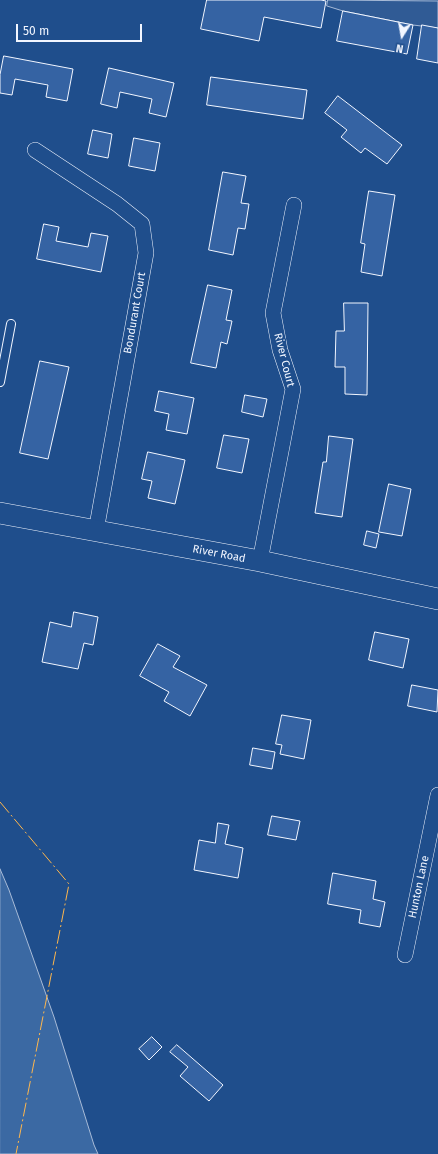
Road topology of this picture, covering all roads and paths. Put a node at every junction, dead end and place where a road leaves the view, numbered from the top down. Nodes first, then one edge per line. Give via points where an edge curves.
1 (35, 150) dead end
2 (294, 205) dead end
3 (11, 324) dead end
4 (0, 382) edge
5 (0, 513) edge
6 (96, 531) junction
7 (260, 561) junction
8 (438, 599) edge
9 (438, 795) edge
10 (405, 955) dead end

1 - 6 street, Bondurant Court via 117,204 142,224 146,253
2 - 7 street, River Court via 273,312 280,350 293,389
3 - 4 lane
5 - 6 street, River Road
6 - 7 street, River Road
7 - 8 street, River Road
9 - 10 street, Hunton Lane

